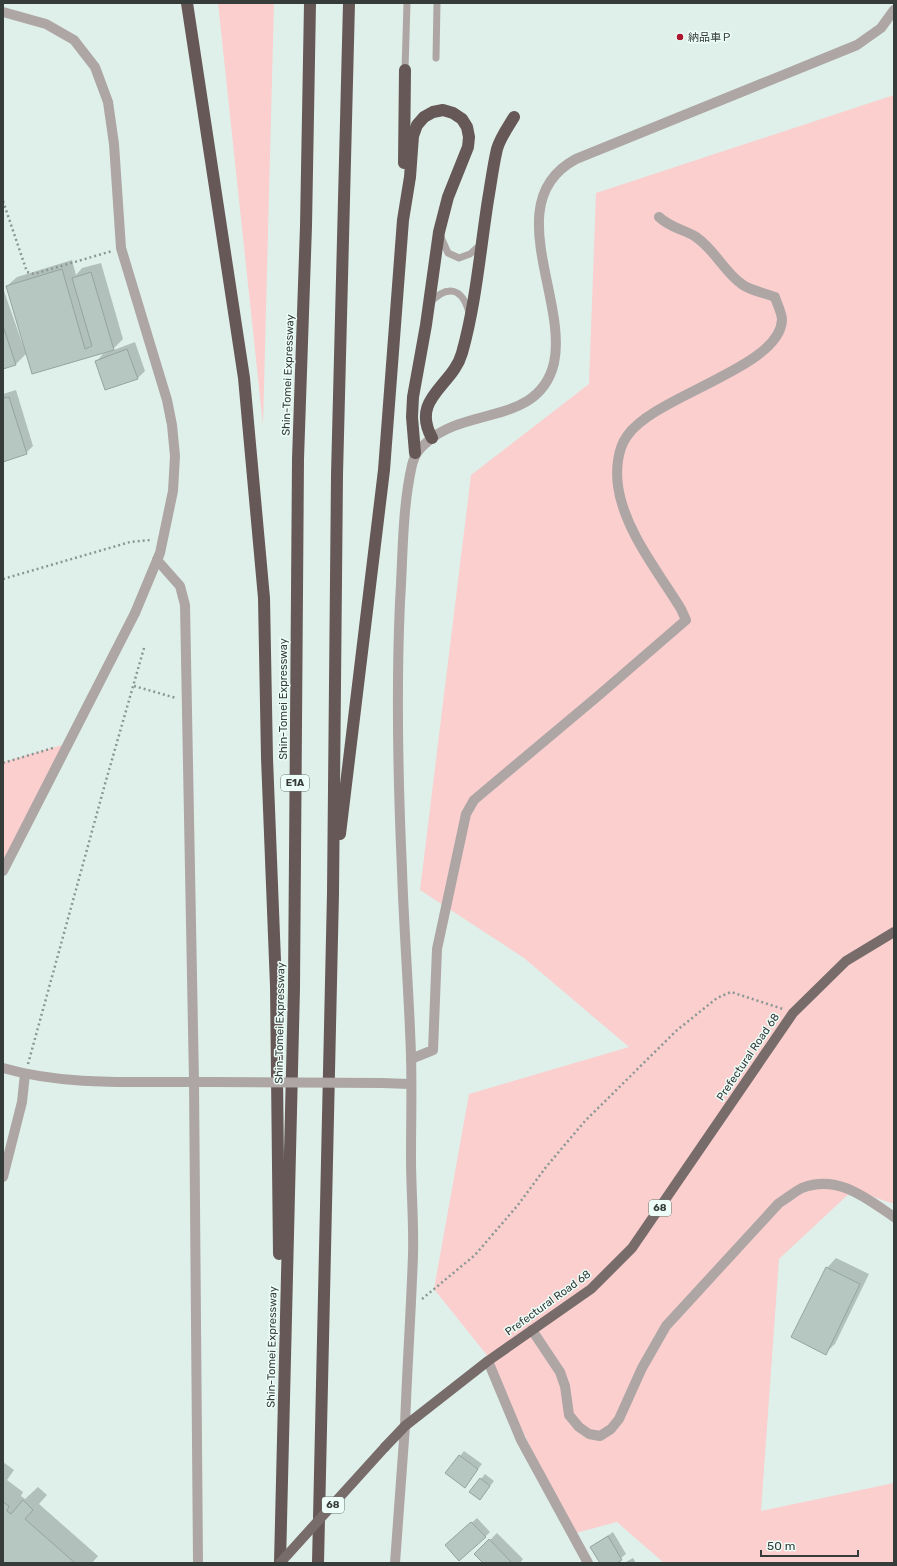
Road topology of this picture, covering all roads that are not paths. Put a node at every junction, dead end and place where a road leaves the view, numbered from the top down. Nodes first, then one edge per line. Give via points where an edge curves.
1 (187, 3) edge
2 (310, 3) edge
3 (349, 3) edge
4 (407, 3) edge
5 (437, 3) edge
6 (894, 10) edge
7 (3, 12) edge
8 (436, 58) dead end
9 (406, 70) joint
10 (514, 117) dead end
11 (658, 218) dead end
12 (402, 220) junction
13 (439, 232) junction
14 (481, 243) junction
15 (429, 304) junction
16 (470, 316) junction
17 (432, 438) junction
18 (415, 453) junction
19 (157, 560) junction
20 (3, 871) edge
21 (333, 893) junction
22 (894, 932) edge
23 (412, 1059) junction
24 (3, 1068) edge
25 (25, 1074) junction
26 (194, 1082) junction
27 (410, 1084) junction
28 (3, 1177) edge
29 (894, 1216) edge
30 (532, 1330) junction
31 (488, 1361) junction
32 (405, 1426) junction
33 (281, 1472) junction
34 (198, 1563) edge
35 (280, 1563) edge
36 (318, 1563) edge
37 (395, 1563) edge
38 (588, 1563) edge

1 - 33 highway via 244,378 264,598 276,986
2 - 33 highway, Shin-Tomei Expressway / E1A via 298,458 294,988
3 - 21 highway via 337,475
4 - 9 lane
5 - 8 lane
6 - 17 street via 881,28 857,44 576,160 556,173 547,186 539,215 556,342 550,375 544,387 523,404 448,427
7 - 19 street via 46,24 74,40 95,67 108,102 122,248 172,425 175,456 173,491
9 - 12 highway
10 - 14 highway via 498,148
11 - 23 street via 668,226 695,236 744,286 775,297 782,319 779,334 768,349 650,414 627,436 618,460 618,486 624,510 633,531 686,620 474,800 466,814 437,949 434,1050
12 - 13 highway via 410,177 413,136 417,125 433,112 443,110 453,113 462,119 467,127 468,147 448,197
12 - 21 highway via 384,470
13 - 14 lane via 448,253 459,258 470,254
13 - 15 highway
14 - 16 highway
15 - 16 lane via 440,294 456,292 465,301
15 - 18 highway via 413,397
16 - 17 highway via 461,356 426,409 426,428
17 - 18 street
18 - 23 street via 406,510 398,670 401,866
19 - 20 street via 135,613
19 - 26 street via 180,586 185,605
21 - 36 highway
22 - 30 main road, Prefectural Road 68 / 68 via 846,961 793,1013 632,1248 591,1289
23 - 27 street
24 - 25 street
25 - 26 street via 101,1081
25 - 28 street via 22,1102
26 - 27 street, bridge
26 - 34 street
27 - 32 street via 413,1254
29 - 30 street via 869,1198 845,1186 820,1185 802,1188 779,1203 666,1326 642,1368 619,1419 611,1429 600,1436 584,1431 569,1415 565,1386 560,1372
30 - 31 main road, Prefectural Road 68 / 68
31 - 32 main road, Prefectural Road 68 / 68
31 - 38 street via 521,1440
32 - 35 main road, Prefectural Road 68 / 68, bridge
32 - 37 street
33 - 35 highway, Shin-Tomei Expressway / E1A

